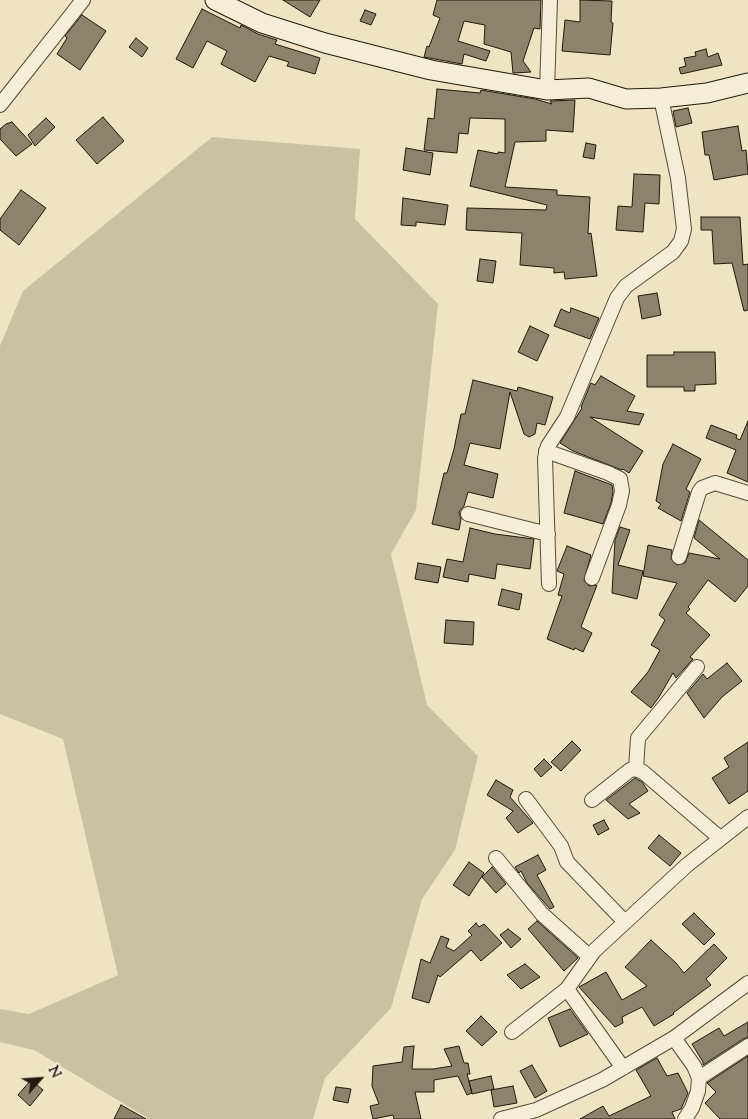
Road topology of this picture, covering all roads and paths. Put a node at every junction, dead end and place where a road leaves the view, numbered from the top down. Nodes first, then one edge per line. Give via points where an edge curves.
1 (82, 0) edge
2 (215, 0) edge
3 (550, 0) edge
4 (744, 88) edge
5 (547, 90) junction
6 (661, 98) junction
7 (0, 105) edge
8 (546, 452) junction
9 (748, 492) edge
10 (468, 514) dead end
11 (548, 534) junction
12 (679, 557) dead end
13 (592, 578) dead end
14 (549, 584) dead end
15 (697, 667) dead end
16 (636, 768) junction
17 (526, 799) dead end
18 (592, 800) dead end
19 (748, 817) edge
20 (720, 838) junction
21 (496, 858) dead end
22 (625, 922) junction
23 (590, 957) junction
24 (748, 983) edge
25 (567, 990) junction
26 (512, 1032) dead end
27 (674, 1038) junction
28 (748, 1046) edge
29 (623, 1068) junction
30 (699, 1078) junction
31 (501, 1119) edge
32 (685, 1119) edge

1 - 7 street
2 - 5 street via 262,23 325,43 431,70
3 - 5 street
4 - 6 street
5 - 6 street via 589,88 626,99
6 - 8 street via 678,178 684,229 681,241 673,252 626,286 617,298 567,417
8 - 11 street
8 - 13 street via 620,479 619,505
9 - 12 street via 715,483 702,488
10 - 11 street
11 - 14 street
15 - 16 street via 638,738
16 - 18 street
16 - 20 street
17 - 22 street via 561,846 567,862
19 - 20 street
20 - 22 street
21 - 23 street via 542,914
22 - 23 street
23 - 25 street
24 - 27 street
25 - 26 street
25 - 29 street
27 - 29 street
27 - 30 street
28 - 30 street
29 - 31 street via 536,1110
30 - 32 street via 698,1091

